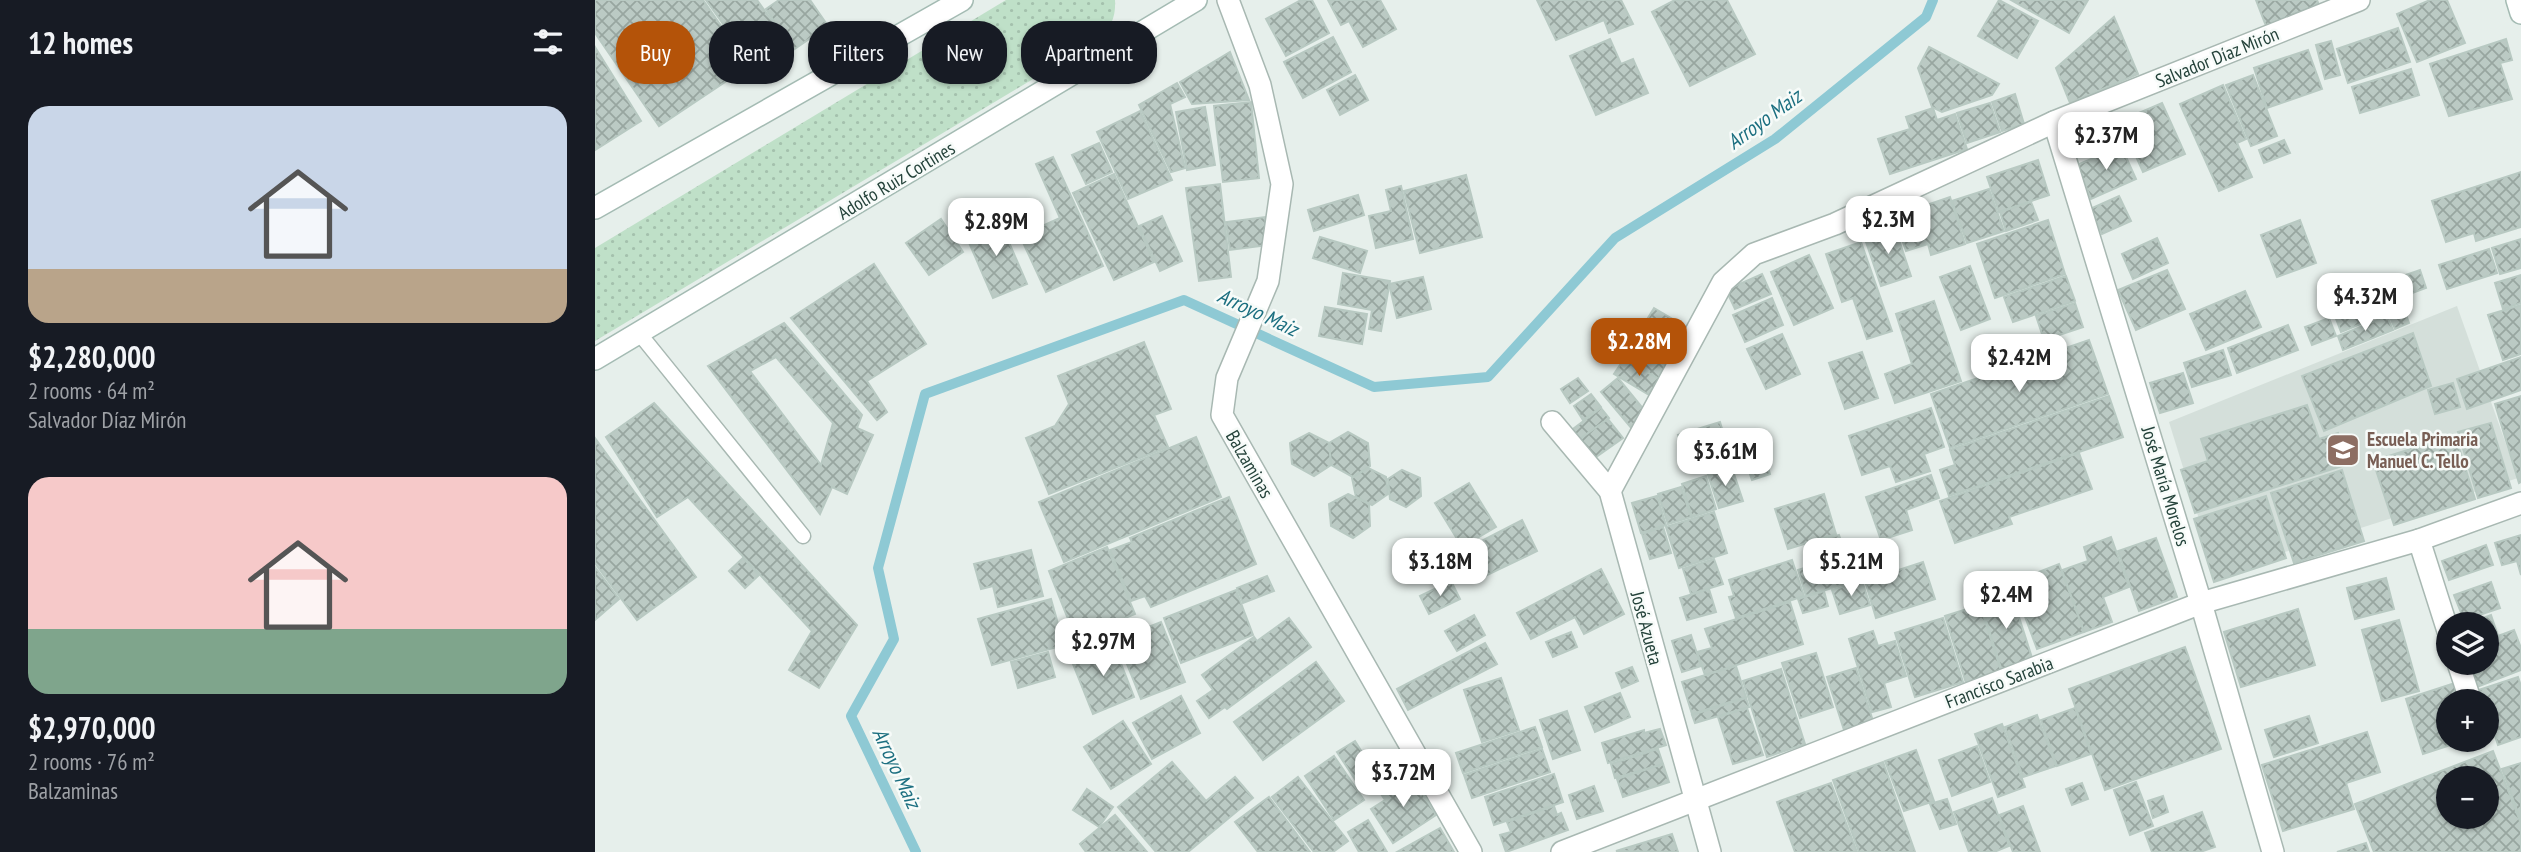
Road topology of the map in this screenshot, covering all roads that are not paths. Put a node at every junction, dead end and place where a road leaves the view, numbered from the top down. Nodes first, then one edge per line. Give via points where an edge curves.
1 (1228, 0) edge
2 (2359, 0) edge
3 (2517, 0) edge
4 (1184, 3) edge
5 (948, 4) edge
6 (2521, 13) edge
7 (2054, 122) junction
8 (595, 208) edge
9 (639, 333) junction
10 (595, 359) edge
11 (1552, 422) dead end
12 (1610, 491) junction
13 (2521, 503) edge
14 (803, 536) dead end
15 (2419, 540) junction
16 (2201, 603) junction
17 (2442, 612) edge
18 (1695, 801) junction
19 (1471, 852) edge
20 (1562, 852) edge
21 (1710, 852) edge
22 (2273, 852) edge

1 - 19 street, Balzaminas via 1260,85 1282,184 1268,281 1227,378 1222,415
2 - 7 street, Salvador Díaz Mirón
3 - 6 street
4 - 9 street, Adolfo Ruiz Cortines
5 - 8 street
7 - 12 street, Salvador Díaz Mirón via 1835,224 1754,254 1723,282
7 - 16 street, José María Morelos
9 - 10 street, Adolfo Ruiz Cortines
9 - 14 lane
11 - 12 street, José Azueta
12 - 18 street, José Azueta
13 - 15 street, Francisco Sarabia
15 - 16 street, Francisco Sarabia
15 - 17 street
16 - 18 street, Francisco Sarabia
16 - 22 street, José María Morelos
18 - 20 street, Francisco Sarabia
18 - 21 street, José Azueta

